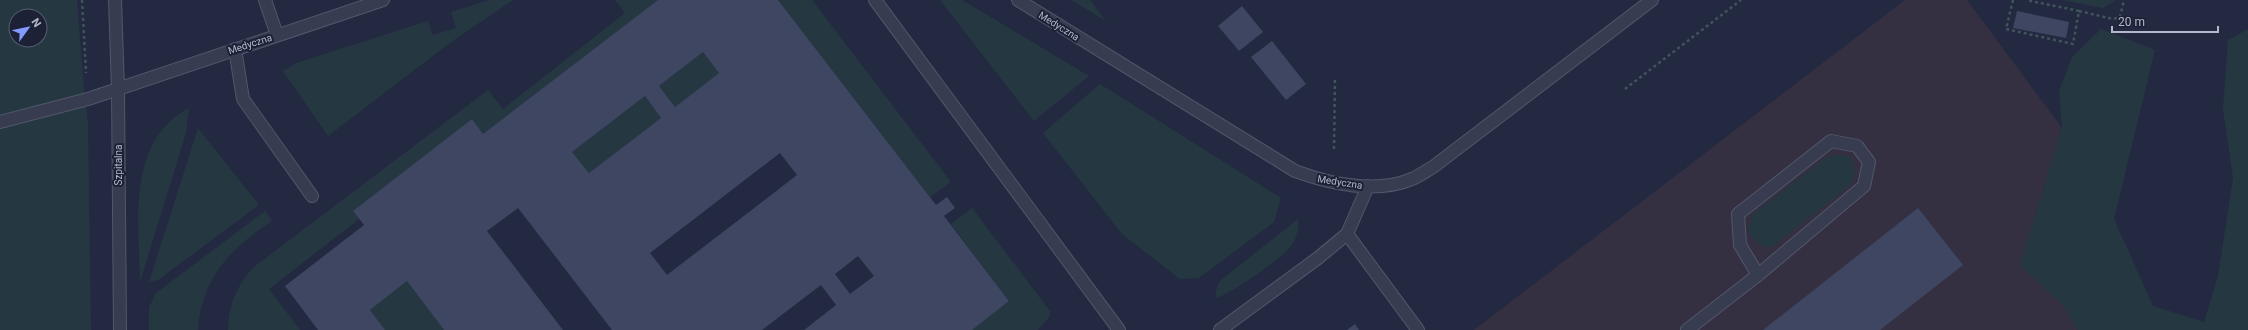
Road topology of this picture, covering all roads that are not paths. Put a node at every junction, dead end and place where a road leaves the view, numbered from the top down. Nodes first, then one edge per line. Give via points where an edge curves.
1 (115, 0) edge
2 (265, 0) edge
3 (383, 0) edge
4 (874, 0) edge
5 (1018, 0) edge
6 (1652, 0) edge
7 (277, 35) junction
8 (235, 49) junction
9 (118, 89) junction
10 (0, 122) edge
11 (1368, 186) junction
12 (312, 196) dead end
13 (1347, 234) junction
14 (1758, 275) junction
15 (120, 330) edge
16 (1120, 330) edge
17 (1220, 330) edge
18 (1418, 330) edge
19 (1687, 330) edge

1 - 9 street, Szpitalna
2 - 7 street
3 - 7 street, Medyczna
4 - 16 street
5 - 11 street, Medyczna via 1295,171 1322,181
6 - 11 street, Medyczna via 1433,167 1411,179 1388,185
7 - 8 street, Medyczna
8 - 9 street, Medyczna
8 - 12 street via 243,99
9 - 10 street, Medyczna via 88,100
9 - 15 street, Szpitalna
11 - 13 street
13 - 17 street
13 - 18 street
14 - 14 street via 1864,186 1868,162 1857,146 1831,142 1738,214 1740,245
14 - 19 street

